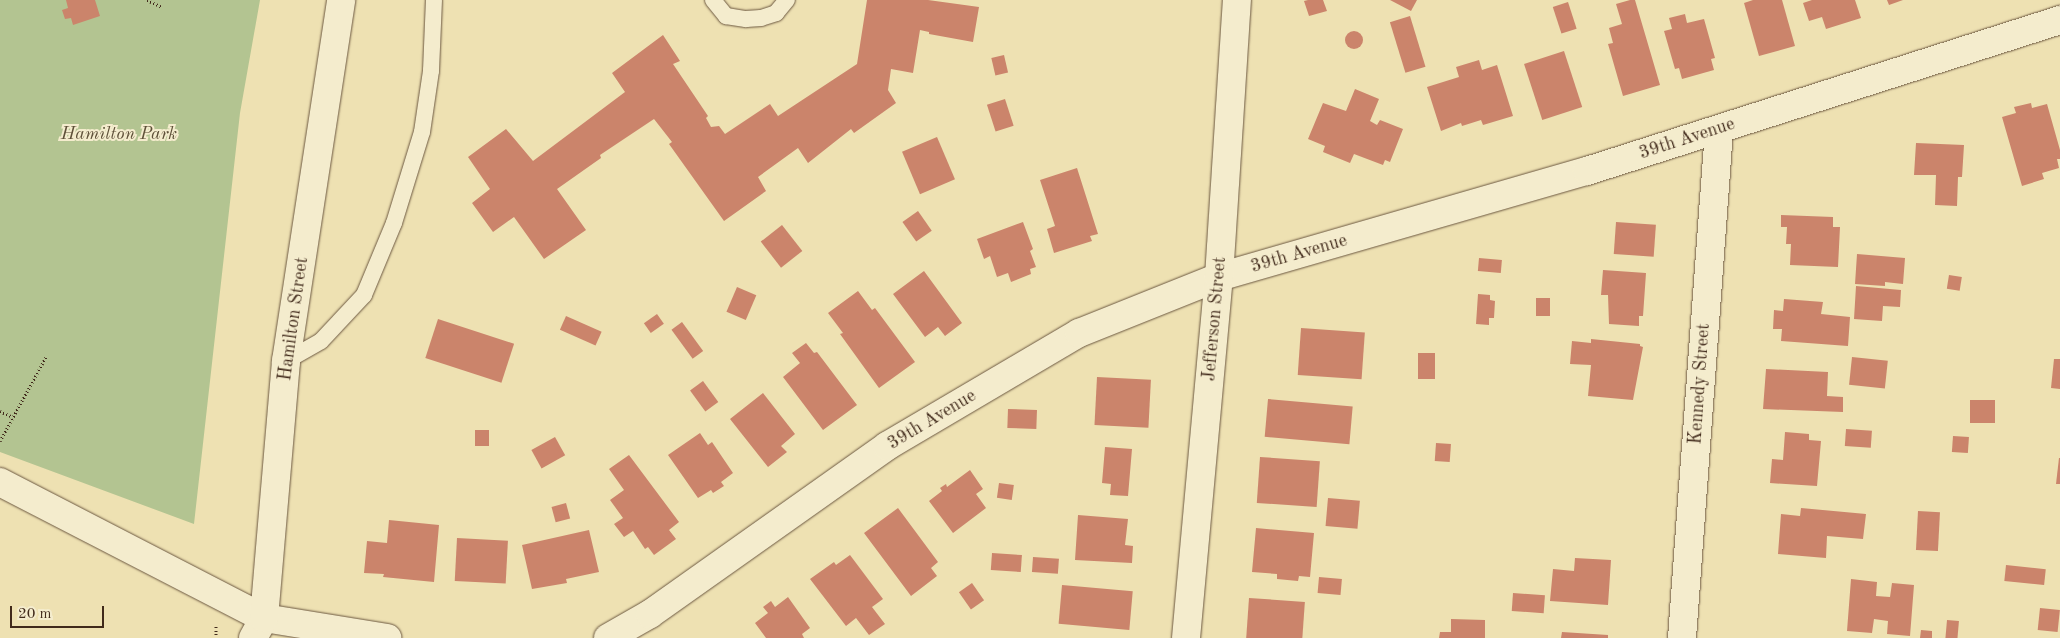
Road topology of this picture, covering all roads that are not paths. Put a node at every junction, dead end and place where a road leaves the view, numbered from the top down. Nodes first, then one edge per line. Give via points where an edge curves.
1 (341, 0) edge
2 (434, 0) edge
3 (713, 0) edge
4 (787, 0) edge
5 (1237, 0) edge
6 (2060, 20) edge
7 (1719, 130) junction
8 (1219, 277) junction
9 (286, 361) junction
10 (0, 482) edge
11 (262, 631) edge
12 (387, 638) edge
13 (608, 638) edge
14 (1186, 638) edge
15 (1682, 638) edge

1 - 9 street, Hamilton Street
2 - 9 lane via 431,71 422,132 394,224 364,295 321,341
3 - 4 lane via 726,16 746,18 776,13
5 - 8 street, Jefferson Street
6 - 7 street, 39th Avenue
7 - 8 street, 39th Avenue
7 - 15 street, Kennedy Street
8 - 13 street, 39th Avenue via 1079,333 887,446 650,614
8 - 14 street, Jefferson Street
9 - 11 street, Hamilton Street
10 - 11 street
11 - 12 street

